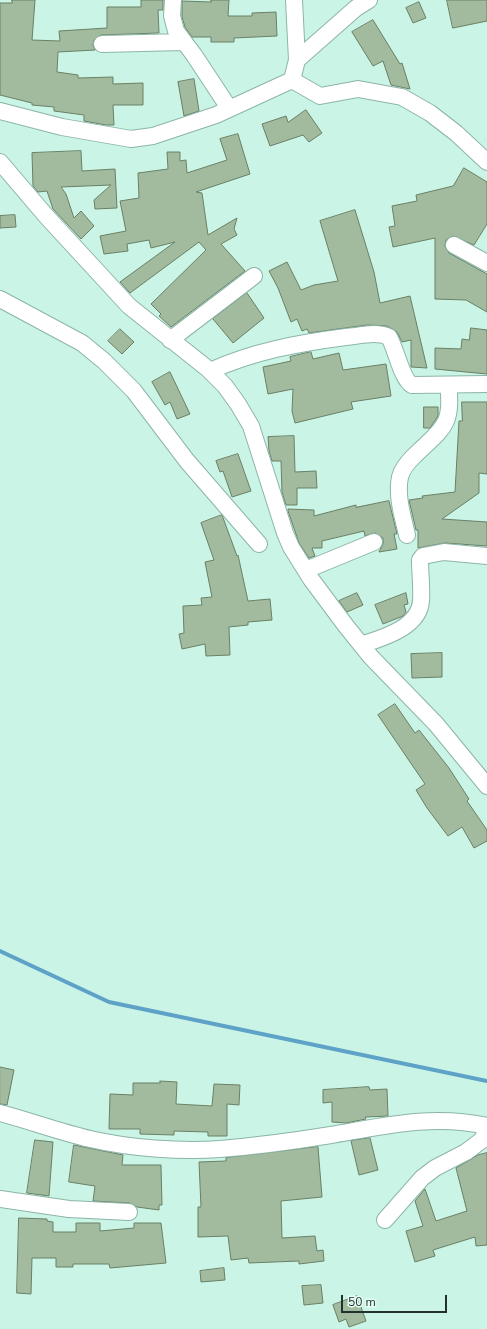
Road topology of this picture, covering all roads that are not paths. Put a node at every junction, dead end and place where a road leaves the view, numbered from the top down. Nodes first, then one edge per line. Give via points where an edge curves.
1 (173, 0) edge
2 (294, 0) edge
3 (368, 0) edge
4 (183, 42) junction
5 (102, 44) dead end
6 (297, 60) junction
7 (292, 80) junction
8 (229, 108) junction
9 (0, 111) edge
10 (0, 162) edge
11 (487, 162) edge
12 (454, 245) dead end
13 (487, 263) edge
14 (254, 276) dead end
15 (0, 299) edge
16 (170, 340) junction
17 (210, 371) junction
18 (487, 384) edge
19 (448, 385) junction
20 (407, 535) dead end
21 (374, 542) dead end
22 (259, 544) dead end
23 (487, 556) edge
24 (306, 570) junction
25 (361, 645) junction
26 (487, 786) edge
27 (0, 1113) edge
28 (487, 1126) edge
29 (487, 1129) edge
30 (0, 1199) edge
31 (129, 1212) dead end
32 (385, 1220) dead end

1 - 4 street via 172,16 176,31
2 - 6 street
3 - 6 street
4 - 5 street
4 - 8 street
6 - 7 street
7 - 8 street
7 - 11 street via 320,96 358,88 402,97 430,113
8 - 9 street via 182,127 153,136 131,139 62,127
10 - 16 street via 115,292
12 - 13 street
14 - 16 street
15 - 22 street via 82,343 104,361 134,391 187,461
16 - 17 street
17 - 19 street via 266,350 302,343 383,334 391,341 407,383
17 - 24 street via 238,404 251,426 285,533
18 - 19 street
19 - 20 street via 449,404 446,422 435,438 407,463 400,477 400,500
21 - 24 street
23 - 25 street via 444,552 423,556 420,560 421,602 418,610 411,620 389,636
24 - 25 street
25 - 26 street via 436,724
27 - 28 street via 90,1139 160,1148 218,1149 291,1141 397,1123 445,1119
29 - 32 street via 482,1140 422,1178
30 - 31 street via 70,1209

